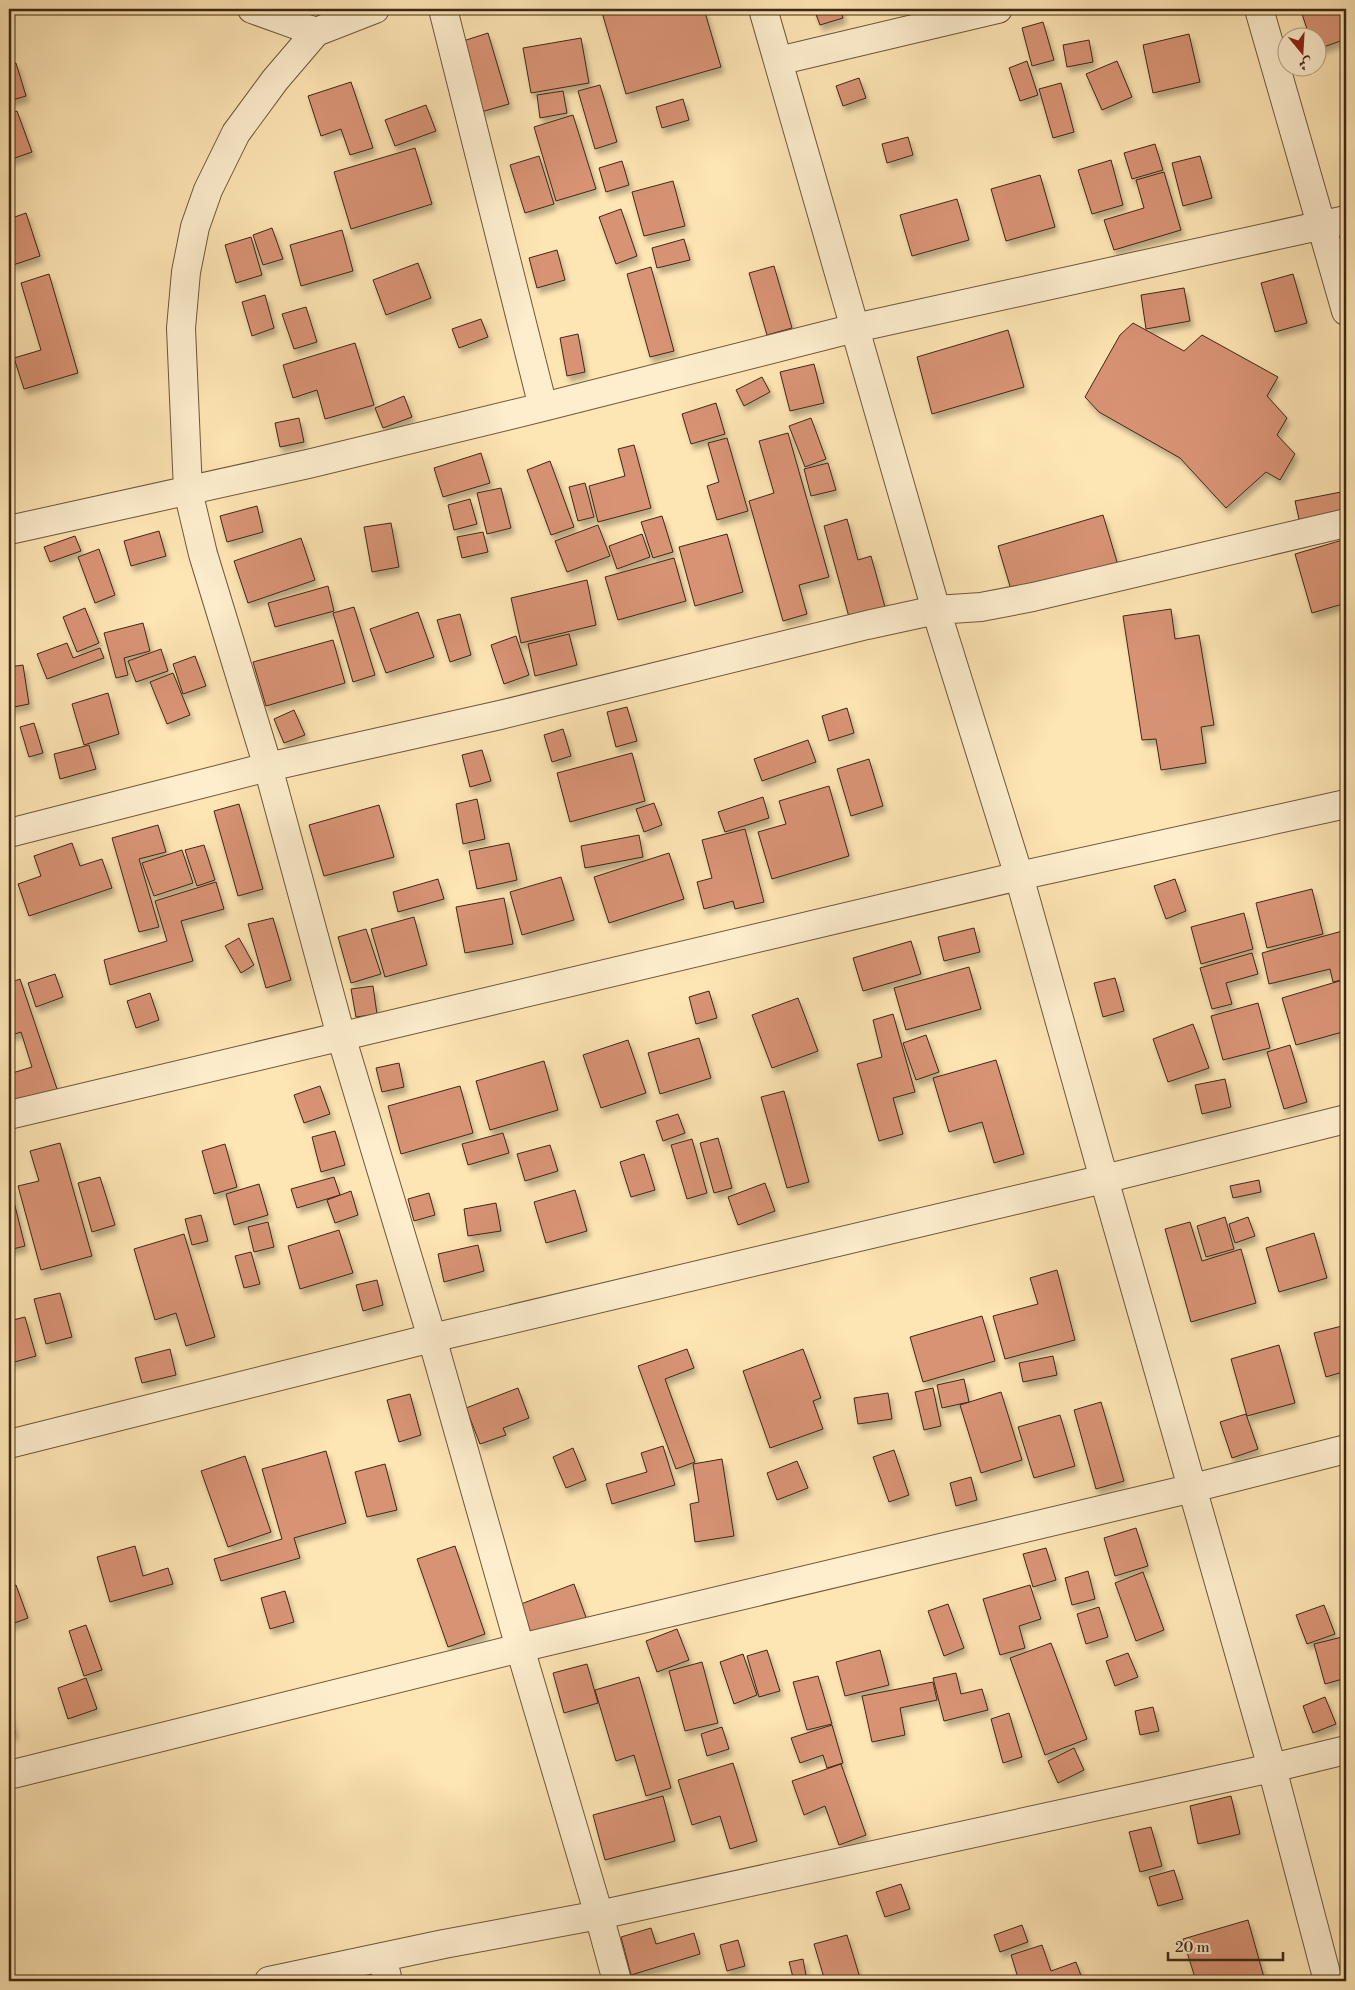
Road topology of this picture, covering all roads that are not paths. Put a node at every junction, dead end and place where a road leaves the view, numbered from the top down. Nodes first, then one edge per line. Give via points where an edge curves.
1 (252, 9) edge
2 (375, 9) edge
3 (443, 9) edge
4 (763, 9) edge
5 (998, 9) edge
6 (1259, 9) edge
7 (316, 32) junction
8 (778, 62) junction
9 (1334, 223) edge
10 (1346, 310) edge
11 (855, 328) junction
12 (543, 407) junction
13 (188, 491) junction
14 (1346, 523) edge
15 (9, 530) edge
16 (936, 610) junction
17 (268, 767) junction
18 (1346, 804) edge
19 (9, 833) edge
20 (1020, 876) junction
21 (340, 1036) junction
22 (9, 1115) edge
23 (1346, 1120) edge
24 (1104, 1179) junction
25 (432, 1338) junction
26 (9, 1444) edge
27 (1346, 1449) edge
28 (1193, 1488) junction
29 (520, 1648) junction
30 (1346, 1750) edge
31 (1272, 1768) junction
32 (9, 1775) edge
33 (599, 1915) junction
34 (385, 1969) edge
35 (268, 1981) edge
36 (617, 1981) edge
37 (1328, 1981) edge

1 - 7 street
2 - 7 street
3 - 12 street
4 - 8 street
5 - 8 street
6 - 9 street
7 - 13 street via 236,133 208,190 195,227 186,272 181,328
8 - 11 street
9 - 10 street
9 - 11 street
11 - 12 street
11 - 16 street
12 - 13 street
13 - 15 street
13 - 17 street via 203,554
14 - 16 street via 1033,598 981,607
16 - 17 street
16 - 20 street
17 - 19 street
17 - 21 street
18 - 20 street
20 - 21 street
20 - 24 street
21 - 22 street
21 - 25 street
23 - 24 street
24 - 25 street
24 - 28 street
25 - 26 street
25 - 29 street
27 - 28 street
28 - 29 street
28 - 31 street
29 - 32 street
29 - 33 street
30 - 31 street
31 - 33 street
31 - 37 street
33 - 34 street
33 - 36 street
34 - 35 street

